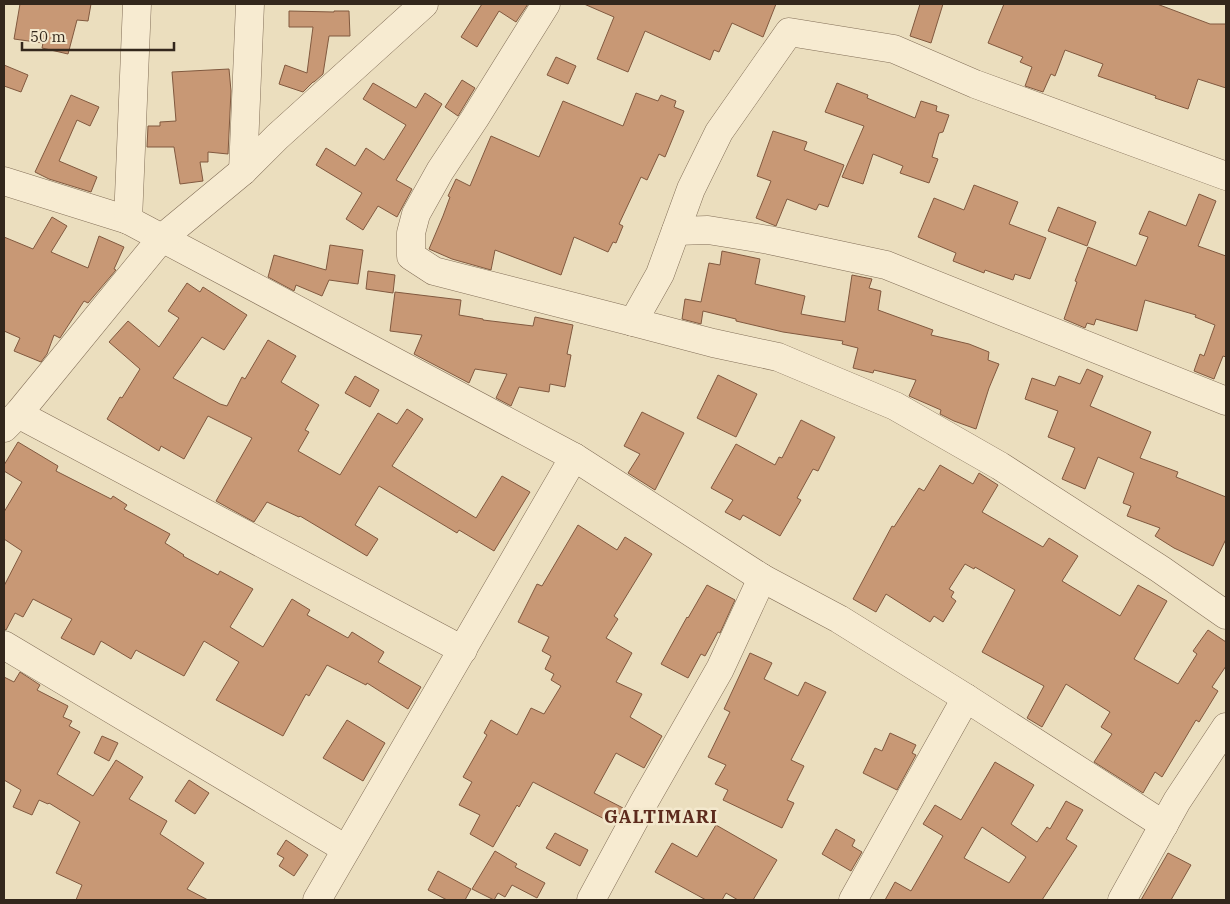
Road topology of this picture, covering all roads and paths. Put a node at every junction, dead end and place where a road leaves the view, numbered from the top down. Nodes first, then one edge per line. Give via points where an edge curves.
1 (137, 4) edge
2 (250, 4) edge
3 (424, 4) edge
4 (546, 4) edge
5 (243, 171) junction
6 (1226, 176) edge
7 (4, 181) edge
8 (128, 220) junction
9 (676, 231) junction
10 (161, 239) junction
11 (633, 322) junction
12 (1226, 401) edge
13 (11, 421) edge
14 (574, 457) junction
15 (762, 578) junction
16 (1226, 614) edge
17 (4, 645) edge
18 (463, 650) junction
19 (966, 698) junction
20 (1226, 727) edge
21 (1164, 825) junction
22 (346, 849) junction
23 (317, 900) edge
24 (591, 900) edge
25 (853, 900) edge
26 (1122, 900) edge

1 - 8 street
2 - 5 street
3 - 5 street
4 - 11 street via 416,214 411,233 411,256 434,270
5 - 10 street
6 - 9 street via 975,84 894,49 789,32 719,132 691,189
7 - 8 street
8 - 10 street
9 - 11 street via 660,274
9 - 12 street via 708,230 769,240 886,266
10 - 13 street
10 - 14 street
11 - 16 street via 778,357 895,406 1000,466
13 - 18 street
14 - 15 street
14 - 18 street
15 - 19 street via 839,619
15 - 24 street via 720,669
17 - 22 street
18 - 22 street
19 - 21 street
19 - 25 street
20 - 21 street
21 - 26 street
22 - 23 street

